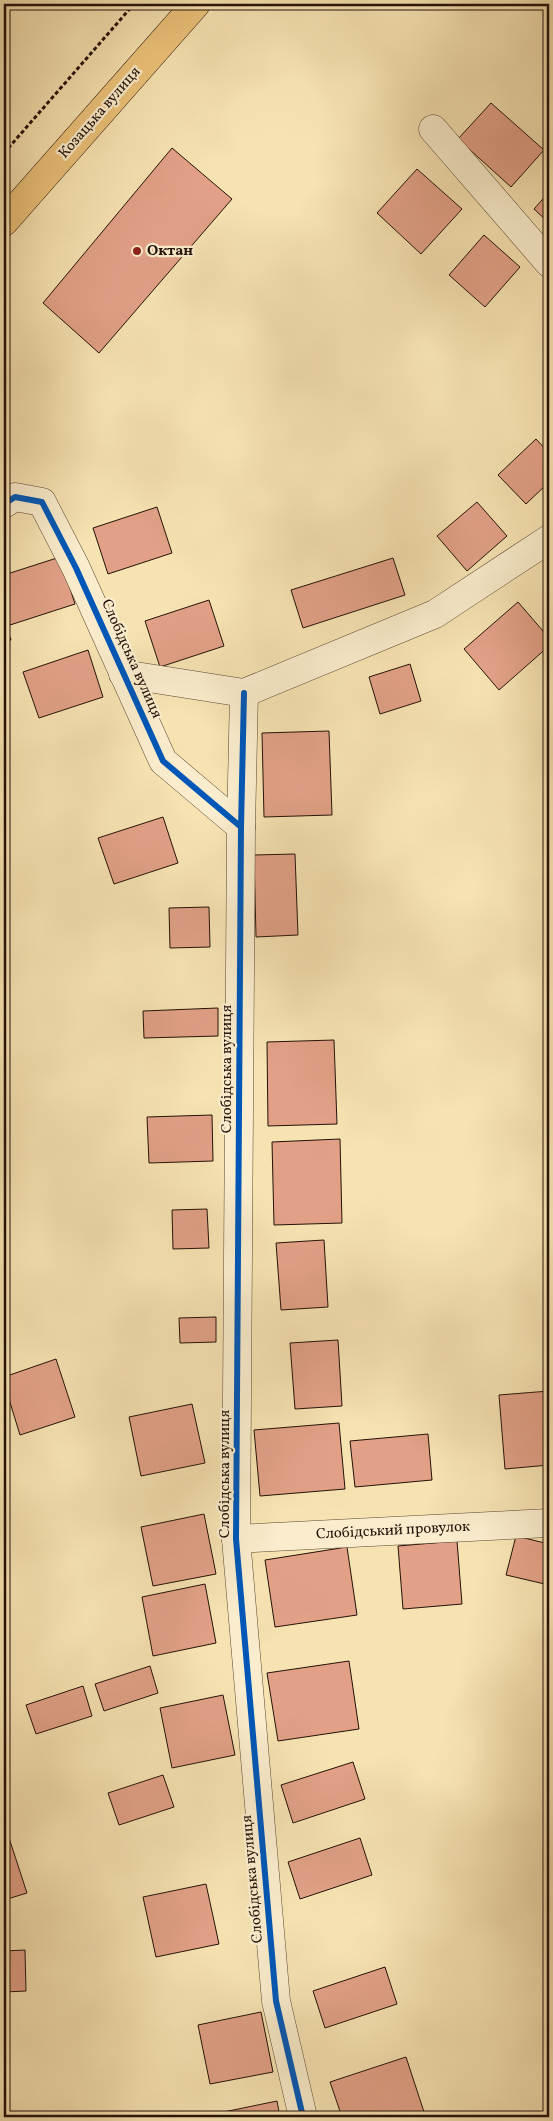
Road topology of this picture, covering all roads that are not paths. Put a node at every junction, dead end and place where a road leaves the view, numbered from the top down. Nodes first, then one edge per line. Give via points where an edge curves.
1 (196, 4) edge
2 (433, 129) dead end
3 (4, 222) edge
4 (549, 263) edge
5 (9, 501) edge
6 (549, 539) edge
7 (124, 674) junction
8 (244, 693) junction
9 (241, 827) junction
10 (549, 1523) edge
11 (236, 1539) junction
12 (304, 2117) edge

1 - 3 main road, Козацька вулиця
2 - 4 street
5 - 7 street, Слобідська вулиця via 42,502
6 - 8 street via 435,614
7 - 8 street, Слобідська вулиця
7 - 9 street, Слобідська вулиця via 163,761
8 - 9 street, Слобідська вулиця
9 - 11 street, Слобідська вулиця
10 - 11 street, Слобідський провулок
11 - 12 street, Слобідська вулиця via 276,2001

